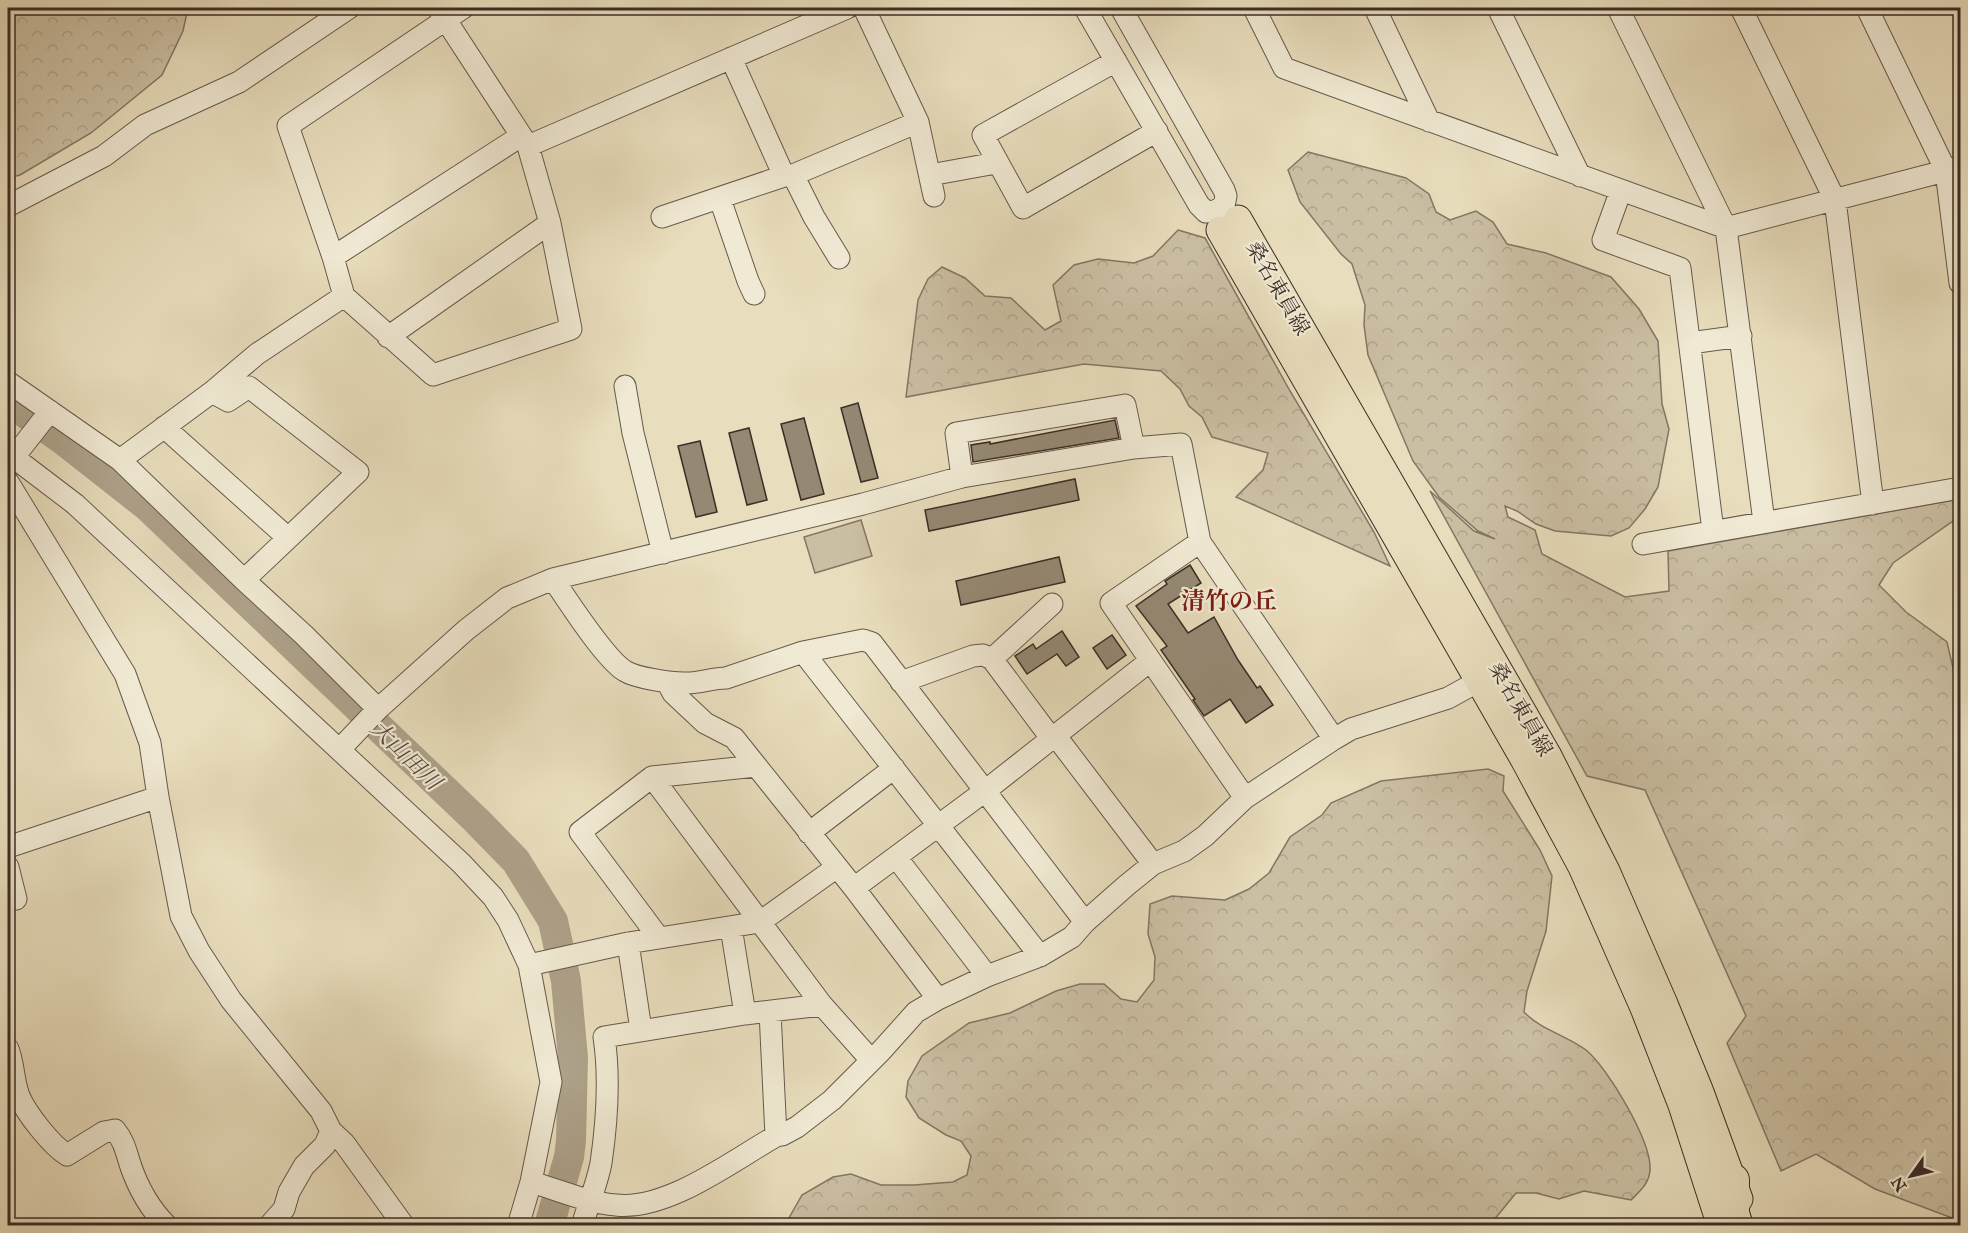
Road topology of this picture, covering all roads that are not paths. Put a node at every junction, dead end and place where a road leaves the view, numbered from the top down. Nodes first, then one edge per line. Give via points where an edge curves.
1 (349, 8) edge
2 (847, 8) edge
3 (864, 8) edge
4 (1085, 8) edge
5 (1121, 8) edge
6 (1254, 8) edge
7 (1375, 8) edge
8 (1498, 8) edge
9 (1618, 8) edge
10 (1741, 8) edge
11 (1867, 8) edge
12 (449, 11) edge
13 (730, 58) junction
14 (1116, 61) junction
15 (1429, 121) junction
16 (918, 122) junction
17 (1157, 131) junction
18 (524, 141) junction
19 (996, 163) junction
20 (1953, 169) edge
21 (930, 175) junction
22 (788, 176) junction
23 (1580, 176) junction
24 (1621, 190) junction
25 (934, 196) dead end
26 (720, 199) junction
27 (1835, 200) junction
28 (8, 206) edge
29 (662, 217) dead end
30 (550, 223) junction
31 (1726, 228) junction
32 (333, 257) junction
33 (839, 258) dead end
34 (1960, 283) edge
35 (754, 294) dead end
36 (344, 296) junction
37 (1741, 336) junction
38 (388, 337) junction
39 (1690, 343) junction
40 (8, 382) edge
41 (625, 386) dead end
42 (212, 392) junction
43 (48, 414) junction
44 (165, 427) junction
45 (1134, 448) junction
46 (14, 453) edge
47 (120, 460) junction
48 (962, 477) junction
49 (8, 482) edge
50 (1960, 488) edge
51 (1873, 504) junction
52 (1764, 522) junction
53 (1713, 531) junction
54 (288, 538) junction
55 (1200, 542) junction
56 (1643, 544) dead end
57 (663, 553) junction
58 (553, 579) junction
59 (244, 580) junction
60 (1052, 604) dead end
61 (803, 652) junction
62 (992, 659) junction
63 (1150, 662) junction
64 (1479, 681) junction
65 (667, 682) junction
66 (901, 682) junction
67 (376, 711) junction
68 (1053, 736) junction
69 (1335, 739) junction
70 (343, 746) junction
71 (756, 766) junction
72 (894, 768) junction
73 (652, 777) junction
74 (985, 792) junction
75 (158, 797) junction
76 (1245, 798) junction
77 (938, 825) junction
78 (809, 833) junction
79 (8, 847) edge
80 (896, 857) junction
81 (1153, 864) junction
82 (8, 867) edge
83 (837, 867) junction
84 (854, 888) junction
85 (16, 899) dead end
86 (760, 922) junction
87 (1085, 922) junction
88 (731, 927) junction
89 (659, 938) junction
90 (628, 943) junction
91 (1040, 956) junction
92 (537, 964) junction
93 (987, 976) junction
94 (938, 999) junction
95 (822, 1005) junction
96 (770, 1012) junction
97 (745, 1014) junction
98 (641, 1030) junction
99 (8, 1049) edge
100 (871, 1060) junction
101 (331, 1131) junction
102 (776, 1136) junction
103 (1733, 1180) junction
104 (531, 1182) junction
105 (590, 1200) junction
106 (167, 1226) edge
107 (269, 1226) edge
108 (404, 1226) edge
109 (518, 1226) edge
110 (582, 1226) edge
111 (1720, 1226) edge
112 (1737, 1226) edge
113 (1748, 1226) edge

1 - 28 street via 239,82 145,125 104,156
2 - 13 street
3 - 16 street
4 - 14 street
5 - 17 street via 1224,190 1224,206 1206,212 1198,205
6 - 15 street via 1284,69
7 - 15 street
8 - 23 street
9 - 31 street
10 - 27 street
11 - 20 street
12 - 18 street
12 - 32 street via 288,126
13 - 18 street
13 - 22 street
14 - 17 street
14 - 19 street via 983,135
15 - 23 street
16 - 21 street
16 - 22 street
17 - 19 street via 1023,208
18 - 30 street
18 - 32 street
19 - 21 street
20 - 27 street
20 - 34 street
21 - 25 street
22 - 26 street
22 - 33 street
23 - 24 street
24 - 31 street
24 - 39 street via 1603,240 1680,268
26 - 29 street
26 - 35 street
27 - 31 street
27 - 51 street
30 - 38 street
30 - 38 street via 571,329 432,375
31 - 37 street
32 - 36 street
36 - 38 street
36 - 42 street via 256,354
37 - 39 street
37 - 52 street
39 - 53 street
40 - 43 street
41 - 57 street
42 - 44 street
42 - 54 street via 228,401 249,387 358,472
43 - 46 street
43 - 47 street
44 - 47 street
44 - 54 street
45 - 48 street
45 - 48 street via 1125,405 956,433
45 - 55 street via 1181,444
46 - 70 street
47 - 59 street
48 - 57 street
49 - 75 street via 125,674 150,743
50 - 51 street
51 - 52 street
52 - 53 street
53 - 56 street
54 - 59 street
55 - 63 street via 1111,603
55 - 69 street
57 - 58 street
58 - 65 street via 611,660 626,672
58 - 67 street via 507,598
59 - 67 street via 304,635
60 - 62 street
61 - 65 street via 726,678 688,684
61 - 66 street via 863,640 872,644
61 - 72 street
62 - 66 street via 973,656
62 - 68 street
63 - 68 street
63 - 76 street
64 - 69 street via 1448,698 1351,729
64 - 103 main road, 桑名東員線 via 1229,225 1548,756 1606,871 1660,994
64 - 111 main road, 桑名東員線 via 1582,867 1682,1105
65 - 71 street via 673,693 705,723 734,738
66 - 74 street
67 - 70 street
68 - 74 street
68 - 81 street
69 - 76 street
70 - 92 street via 493,897
71 - 73 street
71 - 78 street
72 - 77 street
72 - 78 street
73 - 86 street
73 - 89 street via 580,831
74 - 77 street
74 - 87 street
75 - 79 street
75 - 101 street via 181,916 199,951 231,1000 321,1111
76 - 81 street via 1184,851
77 - 80 street
77 - 91 street
78 - 83 street
80 - 84 street
80 - 93 street
81 - 87 street
82 - 85 street
83 - 84 street
83 - 86 street
84 - 94 street
86 - 88 street
86 - 95 street
87 - 91 street via 1072,937
88 - 89 street
88 - 97 street
89 - 90 street
90 - 92 street
90 - 98 street
91 - 93 street
92 - 104 street via 551,1082
93 - 94 street
94 - 100 street via 916,1012
95 - 96 street
95 - 100 street
96 - 97 street
96 - 102 street
97 - 98 street
98 - 105 street via 604,1037 608,1060 601,1164
99 - 106 street via 19,1096 61,1151 67,1155 114,1130 123,1139 153,1212
100 - 102 street via 832,1100 797,1127
101 - 107 street via 325,1145 304,1166 284,1209
101 - 108 street
102 - 105 street via 669,1197 641,1206
103 - 112 highway
103 - 113 main road, 桑名東員線
104 - 105 street
104 - 109 street
105 - 110 street

